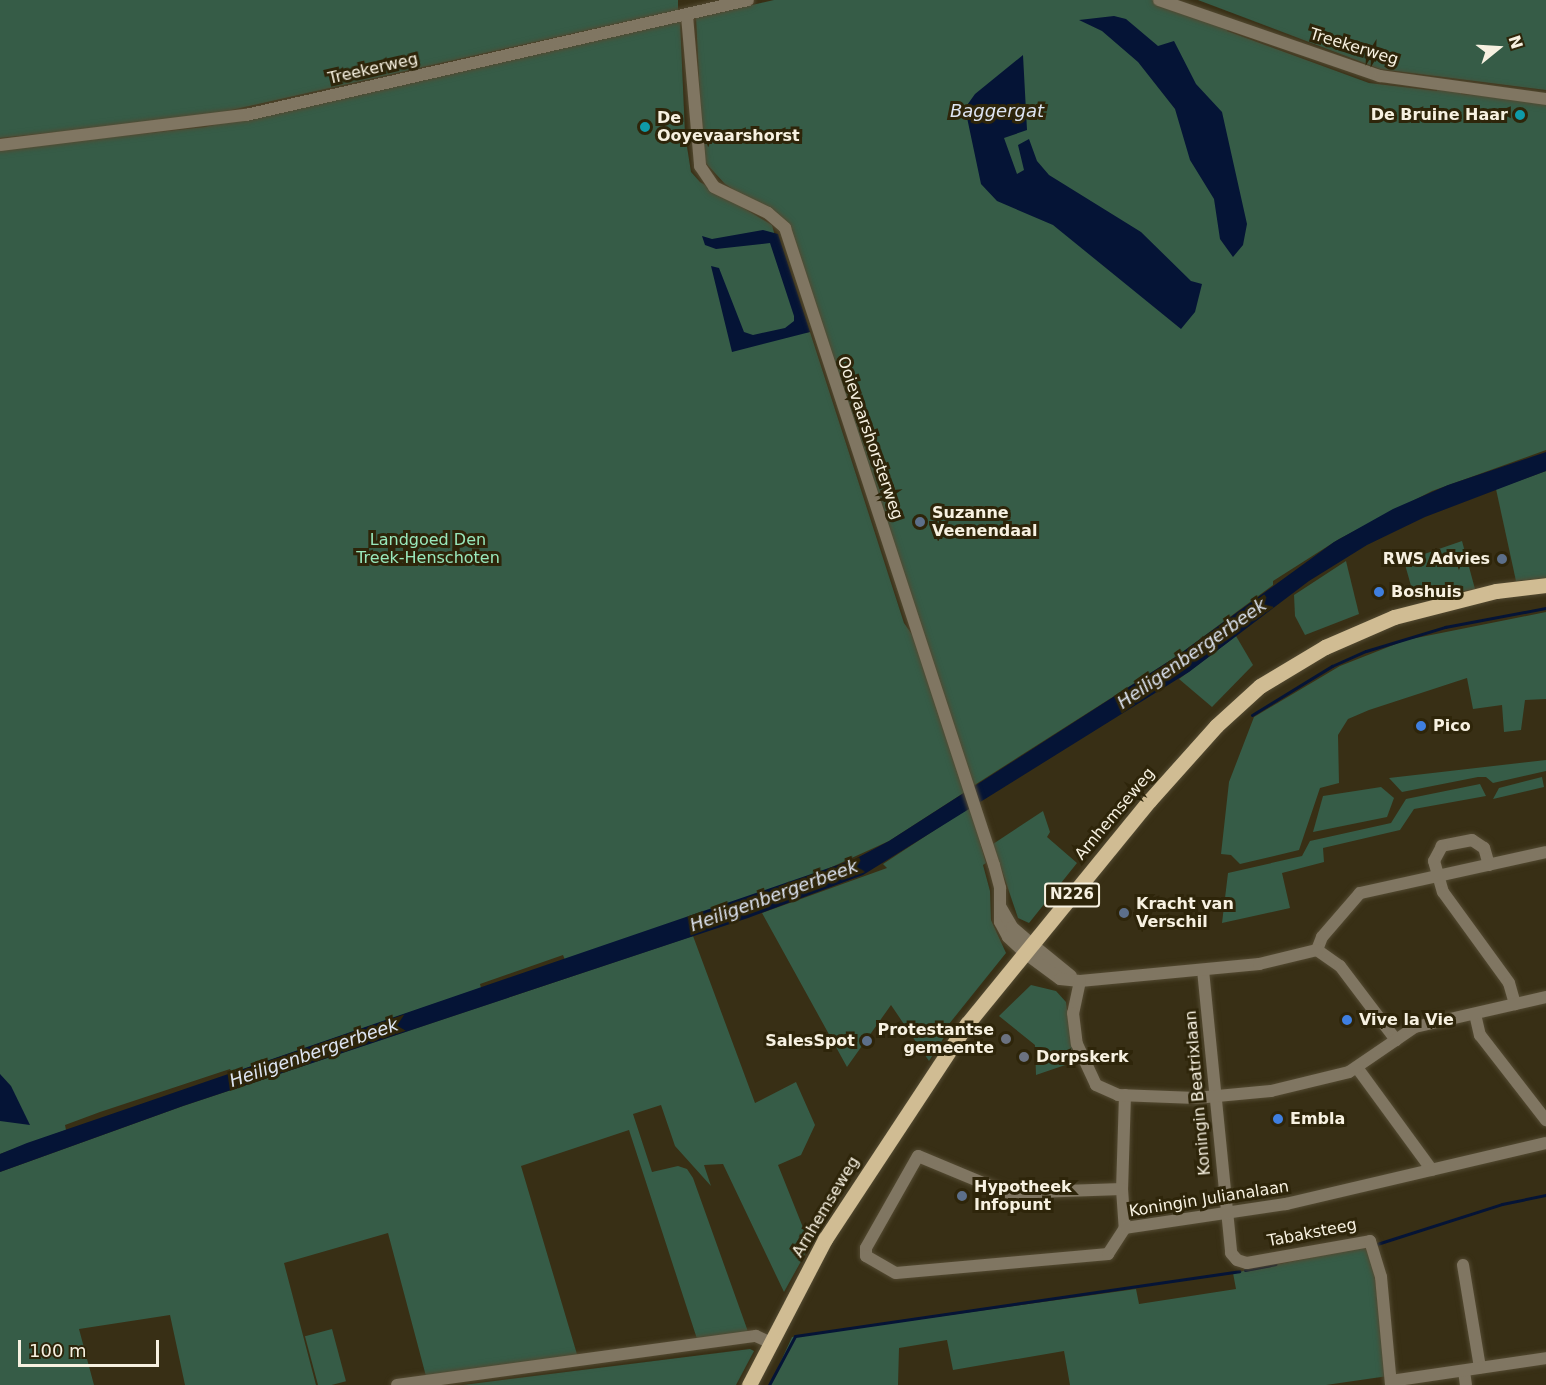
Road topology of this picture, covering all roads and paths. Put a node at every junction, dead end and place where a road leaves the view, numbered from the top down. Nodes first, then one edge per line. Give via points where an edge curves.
1 (748, 0) edge
2 (1159, 0) edge
3 (687, 16) junction
4 (1546, 99) edge
5 (0, 145) edge
6 (1546, 585) edge
7 (1546, 852) edge
8 (1489, 865) junction
9 (1437, 876) junction
10 (1029, 949) junction
11 (1317, 951) junction
12 (1203, 970) junction
13 (1080, 981) junction
14 (1546, 997) edge
15 (1515, 1004) junction
16 (1475, 1014) junction
17 (1396, 1040) junction
18 (1358, 1069) junction
19 (1125, 1095) junction
20 (1215, 1096) junction
21 (1546, 1120) edge
22 (1546, 1143) edge
23 (1432, 1170) junction
24 (1122, 1189) junction
25 (1225, 1213) junction
26 (1125, 1228) junction
27 (1463, 1265) dead end
28 (771, 1343) junction
29 (1546, 1358) edge
30 (1480, 1368) junction
31 (1464, 1371) junction
32 (1391, 1383) edge
33 (397, 1385) edge
34 (749, 1385) edge
35 (1466, 1385) edge

1 - 3 street, Treekerweg
2 - 4 street, Treekerweg via 1380,76
3 - 5 street, Treekerweg via 222,120
3 - 10 street, Ooievaarshorsterweg via 700,166 714,186 768,213 785,228 970,788 997,877 1002,929
6 - 10 main road, Arnhemseweg / N226 via 1496,591 1394,617 1325,647 1260,686 1169,777
7 - 8 street
8 - 9 street
8 - 9 street via 1484,848 1476,841 1442,846 1434,861
9 - 11 street via 1360,893 1322,937
9 - 15 street via 1443,892 1509,983
10 - 13 street, Ooievaarshorsterweg via 1060,979
10 - 28 main road, Arnhemseweg / N226 via 967,1024 899,1125 825,1239
11 - 12 street via 1259,964
11 - 17 street via 1340,966
12 - 13 street
12 - 20 street, Koningin Beatrixlaan
13 - 19 street via 1072,1013 1084,1066 1096,1085
14 - 15 street
15 - 16 street
16 - 17 street via 1415,1027
16 - 21 street via 1480,1035
17 - 18 street
18 - 20 street via 1271,1091
18 - 23 street
19 - 20 street
19 - 24 street
20 - 25 street, Koningin Beatrixlaan
22 - 23 street, Koningin Julianalaan
23 - 25 street, Koningin Julianalaan via 1286,1204
24 - 26 street
24 - 26 street, Koningin Julianalaan via 1007,1193 918,1156 866,1248 869,1260 896,1273 1108,1254
25 - 26 street, Koningin Julianalaan
25 - 32 street, Tabaksteeg via 1231,1253 1243,1263 1370,1241 1381,1278
27 - 30 street
28 - 33 street via 756,1336
28 - 34 main road, Arnhemseweg / N226
29 - 30 street
30 - 31 street
31 - 32 street
31 - 35 street

